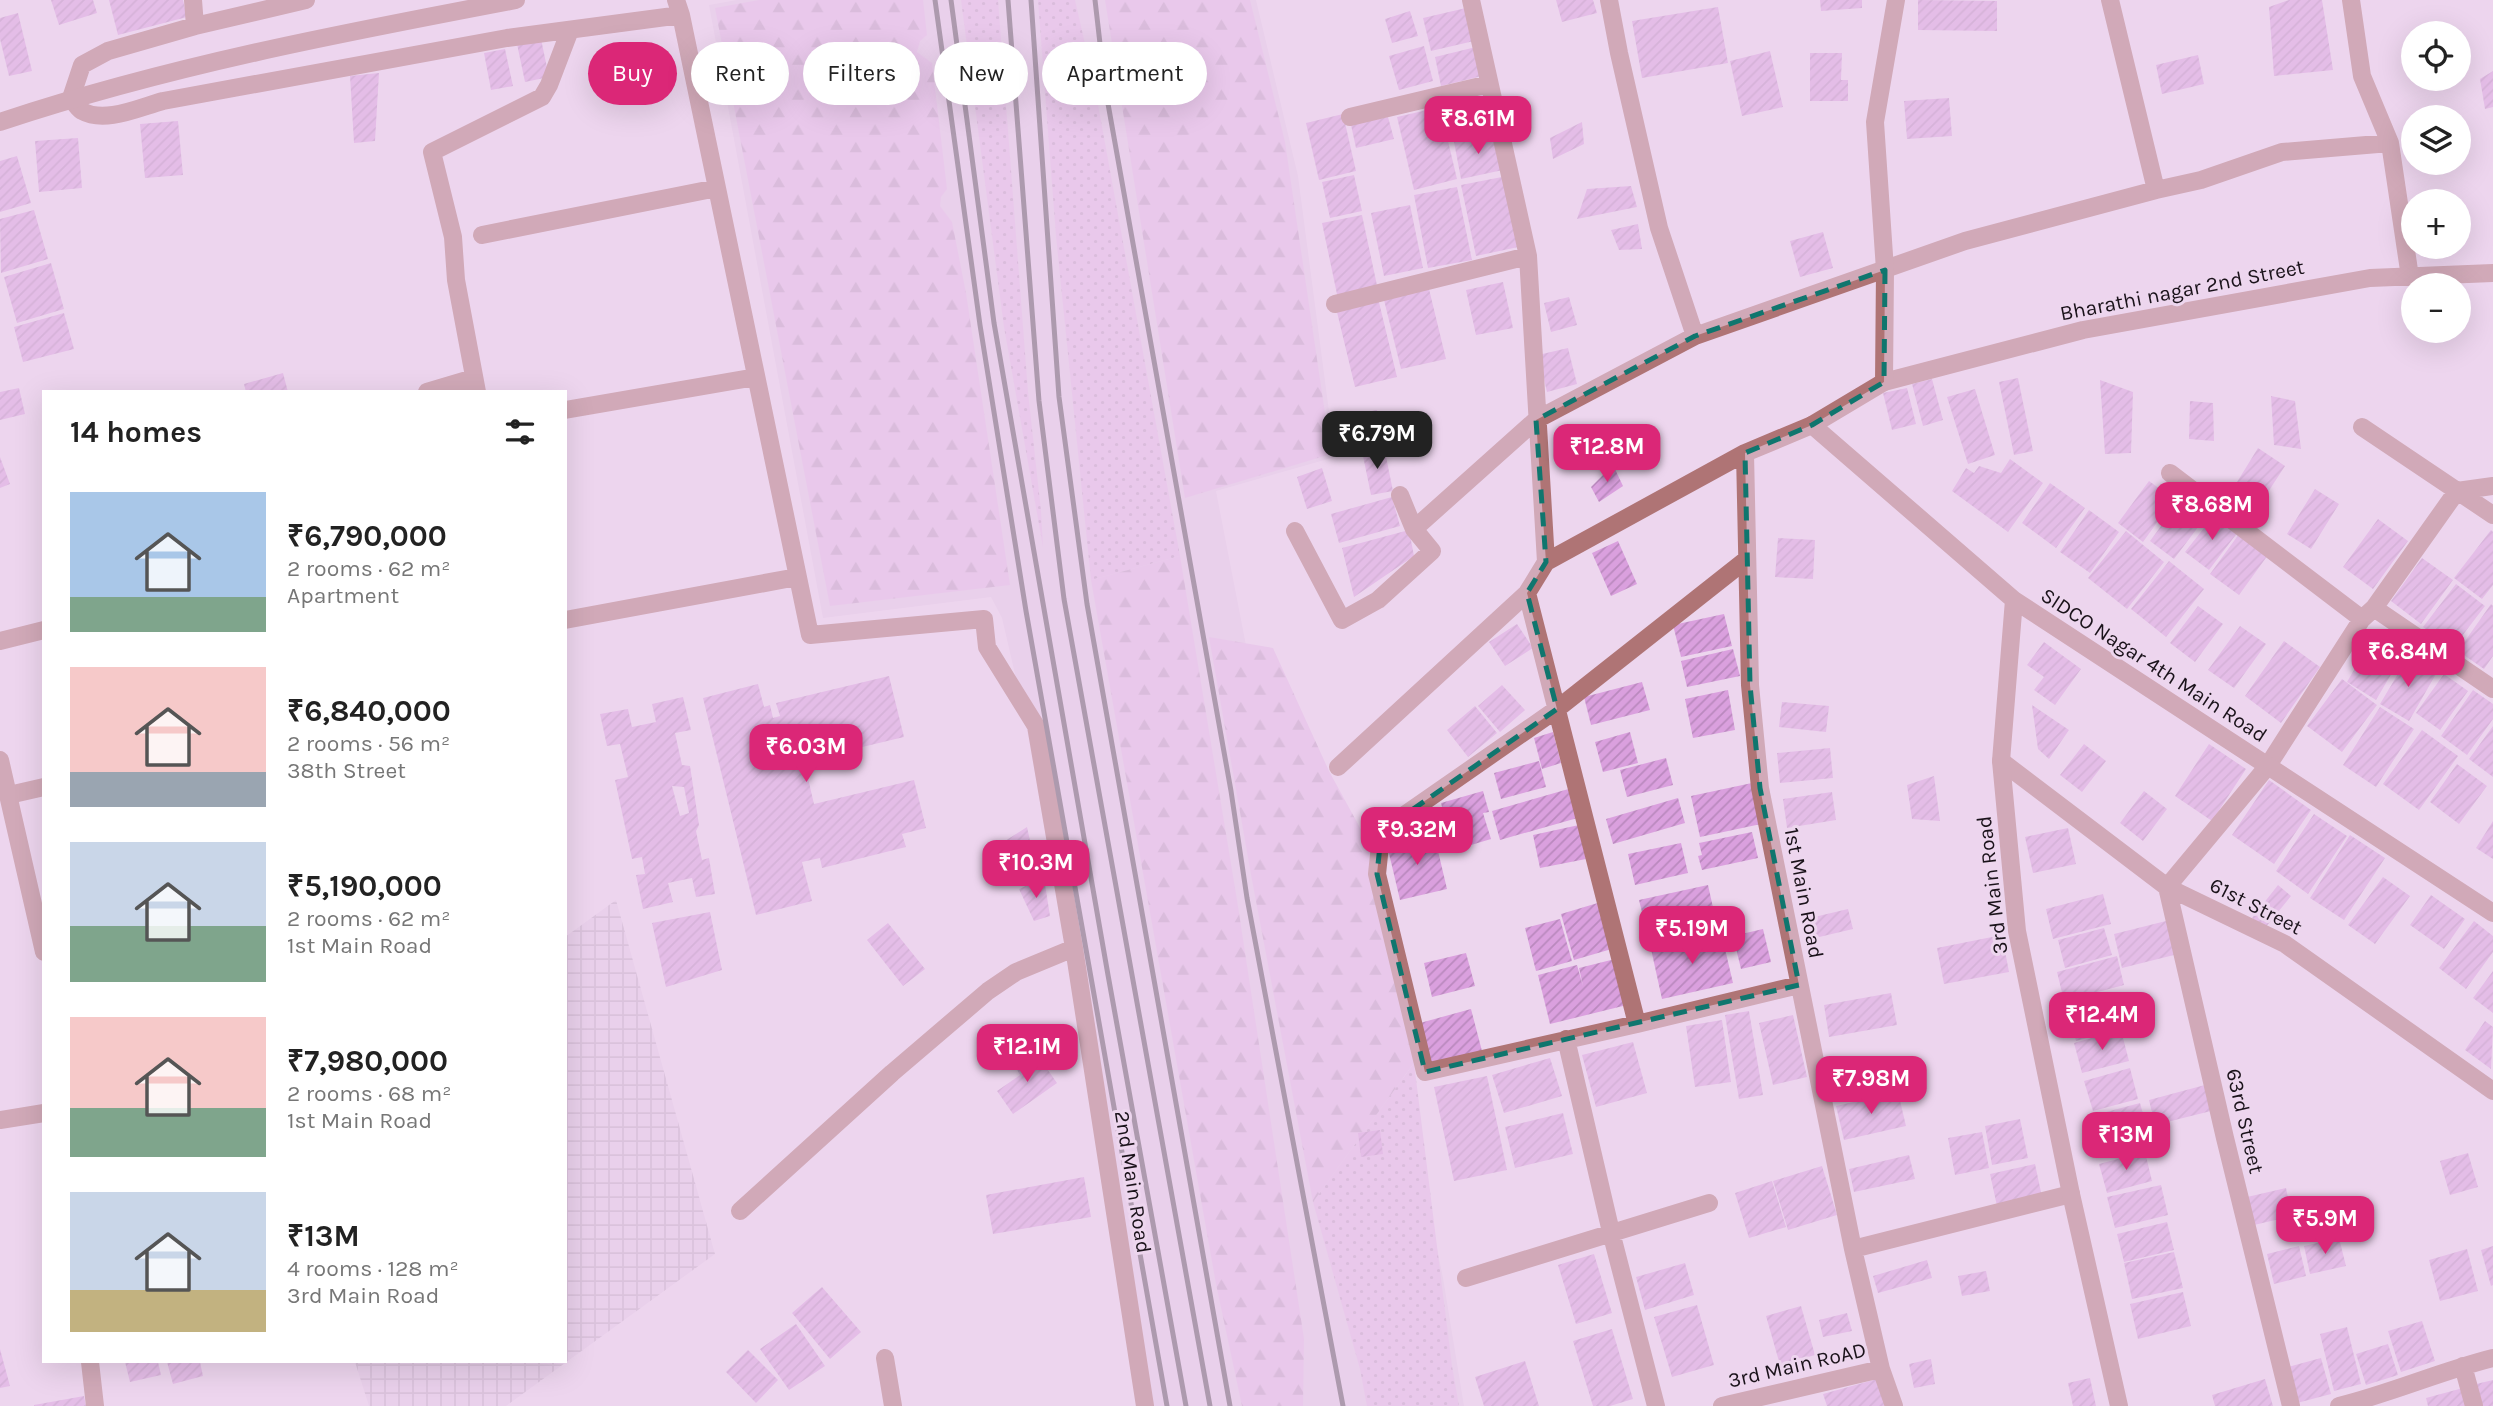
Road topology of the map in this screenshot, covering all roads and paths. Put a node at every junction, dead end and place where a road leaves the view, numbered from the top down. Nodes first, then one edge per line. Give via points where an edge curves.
1 (193, 0) edge
2 (306, 0) edge
3 (516, 0) edge
4 (1471, 0) edge
5 (1609, 0) edge
6 (1896, 0) edge
7 (2110, 0) edge
8 (2351, 0) edge
9 (677, 5) edge
10 (195, 26) junction
11 (569, 30) junction
12 (1489, 84) junction
13 (71, 98) junction
14 (1350, 117) dead end
15 (0, 122) edge
16 (2390, 142) junction
17 (717, 188) junction
18 (2156, 190) junction
19 (482, 235) dead end
20 (1528, 256) junction
21 (1885, 270) junction
22 (2409, 273) edge
23 (2493, 273) edge
24 (2471, 274) edge
25 (2401, 277) edge
26 (1335, 303) dead end
27 (1695, 336) junction
28 (756, 377) junction
29 (1884, 382) junction
30 (476, 385) edge
31 (441, 390) edge
32 (567, 410) edge
33 (1536, 420) junction
34 (1812, 425) junction
35 (2362, 427) dead end
36 (1745, 453) junction
37 (2170, 473) dead end
38 (2493, 486) edge
39 (2457, 491) junction
40 (1400, 495) dead end
41 (2493, 515) edge
42 (1414, 529) junction
43 (1295, 531) dead end
44 (1747, 559) junction
45 (1546, 562) junction
46 (797, 577) junction
47 (1527, 593) junction
48 (2014, 600) junction
49 (2368, 613) junction
50 (567, 620) edge
51 (42, 630) edge
52 (0, 640) edge
53 (2493, 689) edge
54 (1558, 709) junction
55 (0, 760) edge
56 (2001, 761) junction
57 (1338, 767) dead end
58 (2267, 767) junction
59 (42, 787) edge
60 (9, 795) junction
61 (2168, 887) junction
62 (2493, 913) edge
63 (42, 944) edge
64 (1074, 948) junction
65 (1799, 985) junction
66 (1637, 1024) junction
67 (1566, 1039) junction
68 (2493, 1091) edge
69 (42, 1113) edge
70 (0, 1120) edge
71 (2071, 1194) junction
72 (1709, 1203) dead end
73 (740, 1211) dead end
74 (1611, 1232) junction
75 (1853, 1249) junction
76 (1466, 1278) dead end
77 (885, 1358) dead end
78 (2493, 1359) edge
79 (90, 1363) edge
80 (2463, 1366) junction
81 (1881, 1369) junction
82 (2383, 1401) edge
83 (95, 1406) edge
84 (893, 1406) edge
85 (1145, 1406) edge
86 (1656, 1406) edge
87 (1722, 1406) edge
88 (1894, 1406) edge
89 (2119, 1406) edge
90 (2291, 1406) edge
91 (2340, 1406) edge
92 (2474, 1406) edge

1 - 10 street
2 - 10 street
3 - 13 street via 242,55
4 - 12 street
5 - 27 street via 1659,228
6 - 21 street via 1874,122
7 - 18 street
8 - 16 street via 2362,76
9 - 11 street
9 - 17 street
10 - 13 street via 108,51 82,65
11 - 13 street via 163,101 113,115 80,110
11 - 30 street via 542,97 432,152 453,237 456,280
12 - 14 street
12 - 20 street
13 - 15 street
16 - 18 street via 2282,152
16 - 22 street
17 - 19 street
17 - 28 street
18 - 21 street via 1965,242
20 - 26 street
20 - 33 street
21 - 27 street
21 - 29 street
23 - 24 street, Bharathi nagar 2nd Street
25 - 29 street, Bharathi nagar 2nd Street via 2370,278 2083,330
27 - 33 street
28 - 32 street
28 - 46 street
29 - 34 street, Bharathi nagar 2nd Street
30 - 31 street
33 - 42 street
33 - 45 street
34 - 36 street
34 - 48 street, SIDCO Nagar 4th Main Road
35 - 39 street
36 - 44 street, 1st Main Road
36 - 45 street
37 - 49 street
38 - 39 street
39 - 41 street
39 - 49 street
40 - 42 street
42 - 43 street via 1432,551 1378,600 1342,620
44 - 54 street
44 - 65 street, 1st Main Road via 1749,685 1760,788
45 - 47 street
46 - 50 street
46 - 64 street, 2nd Main Road via 810,635 984,619 987,647 1036,726
47 - 54 street
47 - 57 street
48 - 56 street, 3rd Main Road
48 - 58 street, SIDCO Nagar 4th Main Road
49 - 53 street
49 - 58 street
51 - 52 street
54 - 66 street
54 - 67 street via 1396,821 1381,836 1377,874 1424,1072
55 - 60 street
56 - 61 street, 61st Street
56 - 71 street, 3rd Main Road via 2017,931
58 - 61 street
58 - 62 street, SIDCO Nagar 4th Main Road
59 - 60 street
60 - 63 street
61 - 68 street, 61st Street via 2285,944
61 - 90 street, 63rd Street
64 - 73 street via 1016,972 988,991
64 - 85 street, 2nd Main Road
65 - 66 street
65 - 75 street, 1st Main Road
66 - 67 street
67 - 74 street
69 - 70 street
71 - 75 street
71 - 89 street, 3rd Main Road
72 - 74 street
74 - 76 street
74 - 86 street
75 - 81 street, 1st Main Road
77 - 84 street
78 - 80 street
79 - 83 street
80 - 82 street
80 - 92 street
81 - 87 street, 3rd Main RoAD
81 - 88 street, 1st Main Road
82 - 91 street

